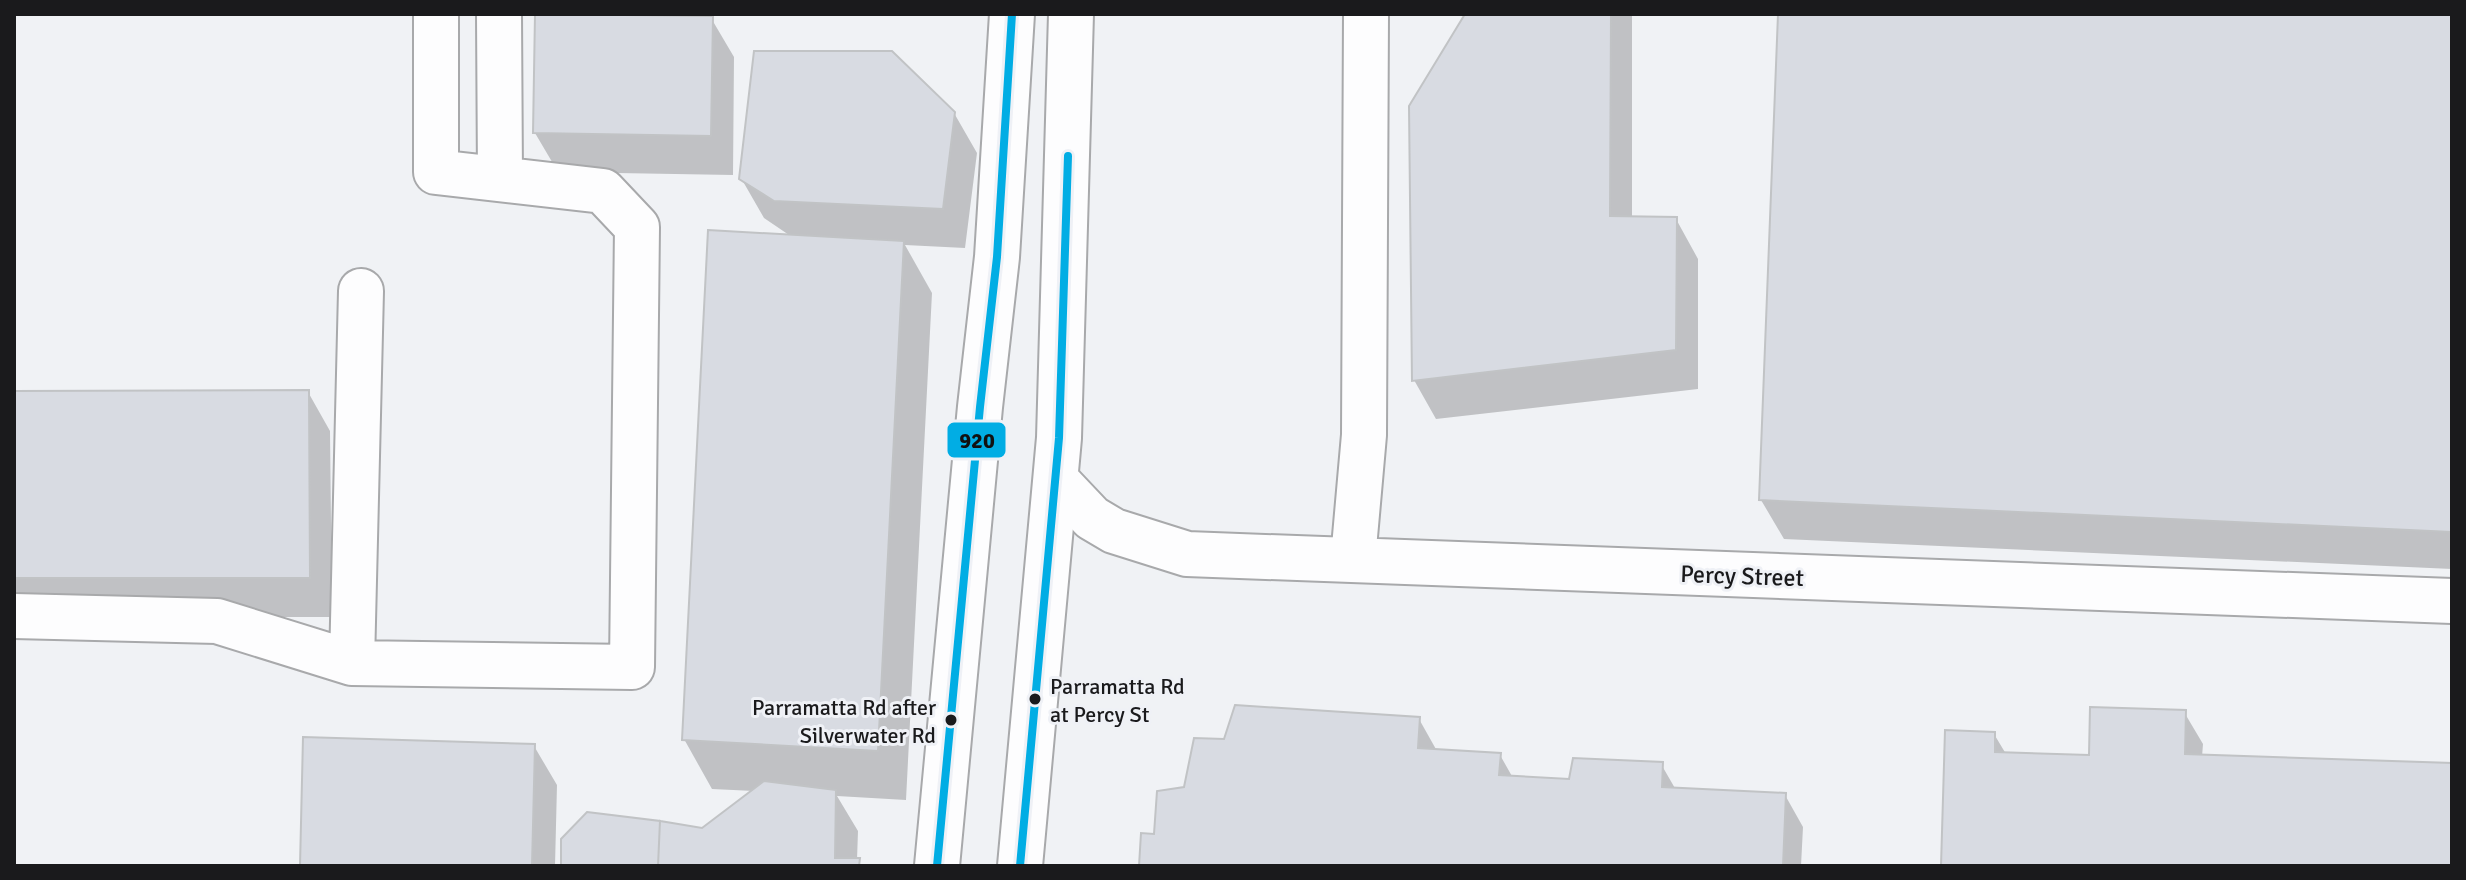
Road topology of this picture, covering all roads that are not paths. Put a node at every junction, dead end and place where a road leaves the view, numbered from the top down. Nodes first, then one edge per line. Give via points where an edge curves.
1 (436, 14) edge
2 (499, 14) edge
3 (1012, 14) edge
4 (1071, 14) edge
5 (1366, 14) edge
6 (500, 179) junction
7 (361, 291) dead end
8 (1056, 480) junction
9 (1353, 559) junction
10 (2452, 601) edge
11 (14, 616) edge
12 (352, 663) junction
13 (937, 866) edge
14 (1020, 866) edge

1 - 6 main road via 436,172
2 - 6 main road
3 - 13 main road via 997,257
4 - 8 main road
5 - 9 main road via 1364,435
6 - 12 main road via 603,191 637,227 632,667
7 - 12 main road
8 - 9 main road, Percy Street via 1092,518 1114,531 1187,554
8 - 14 main road
9 - 10 main road, Percy Street
11 - 12 main road via 217,621

